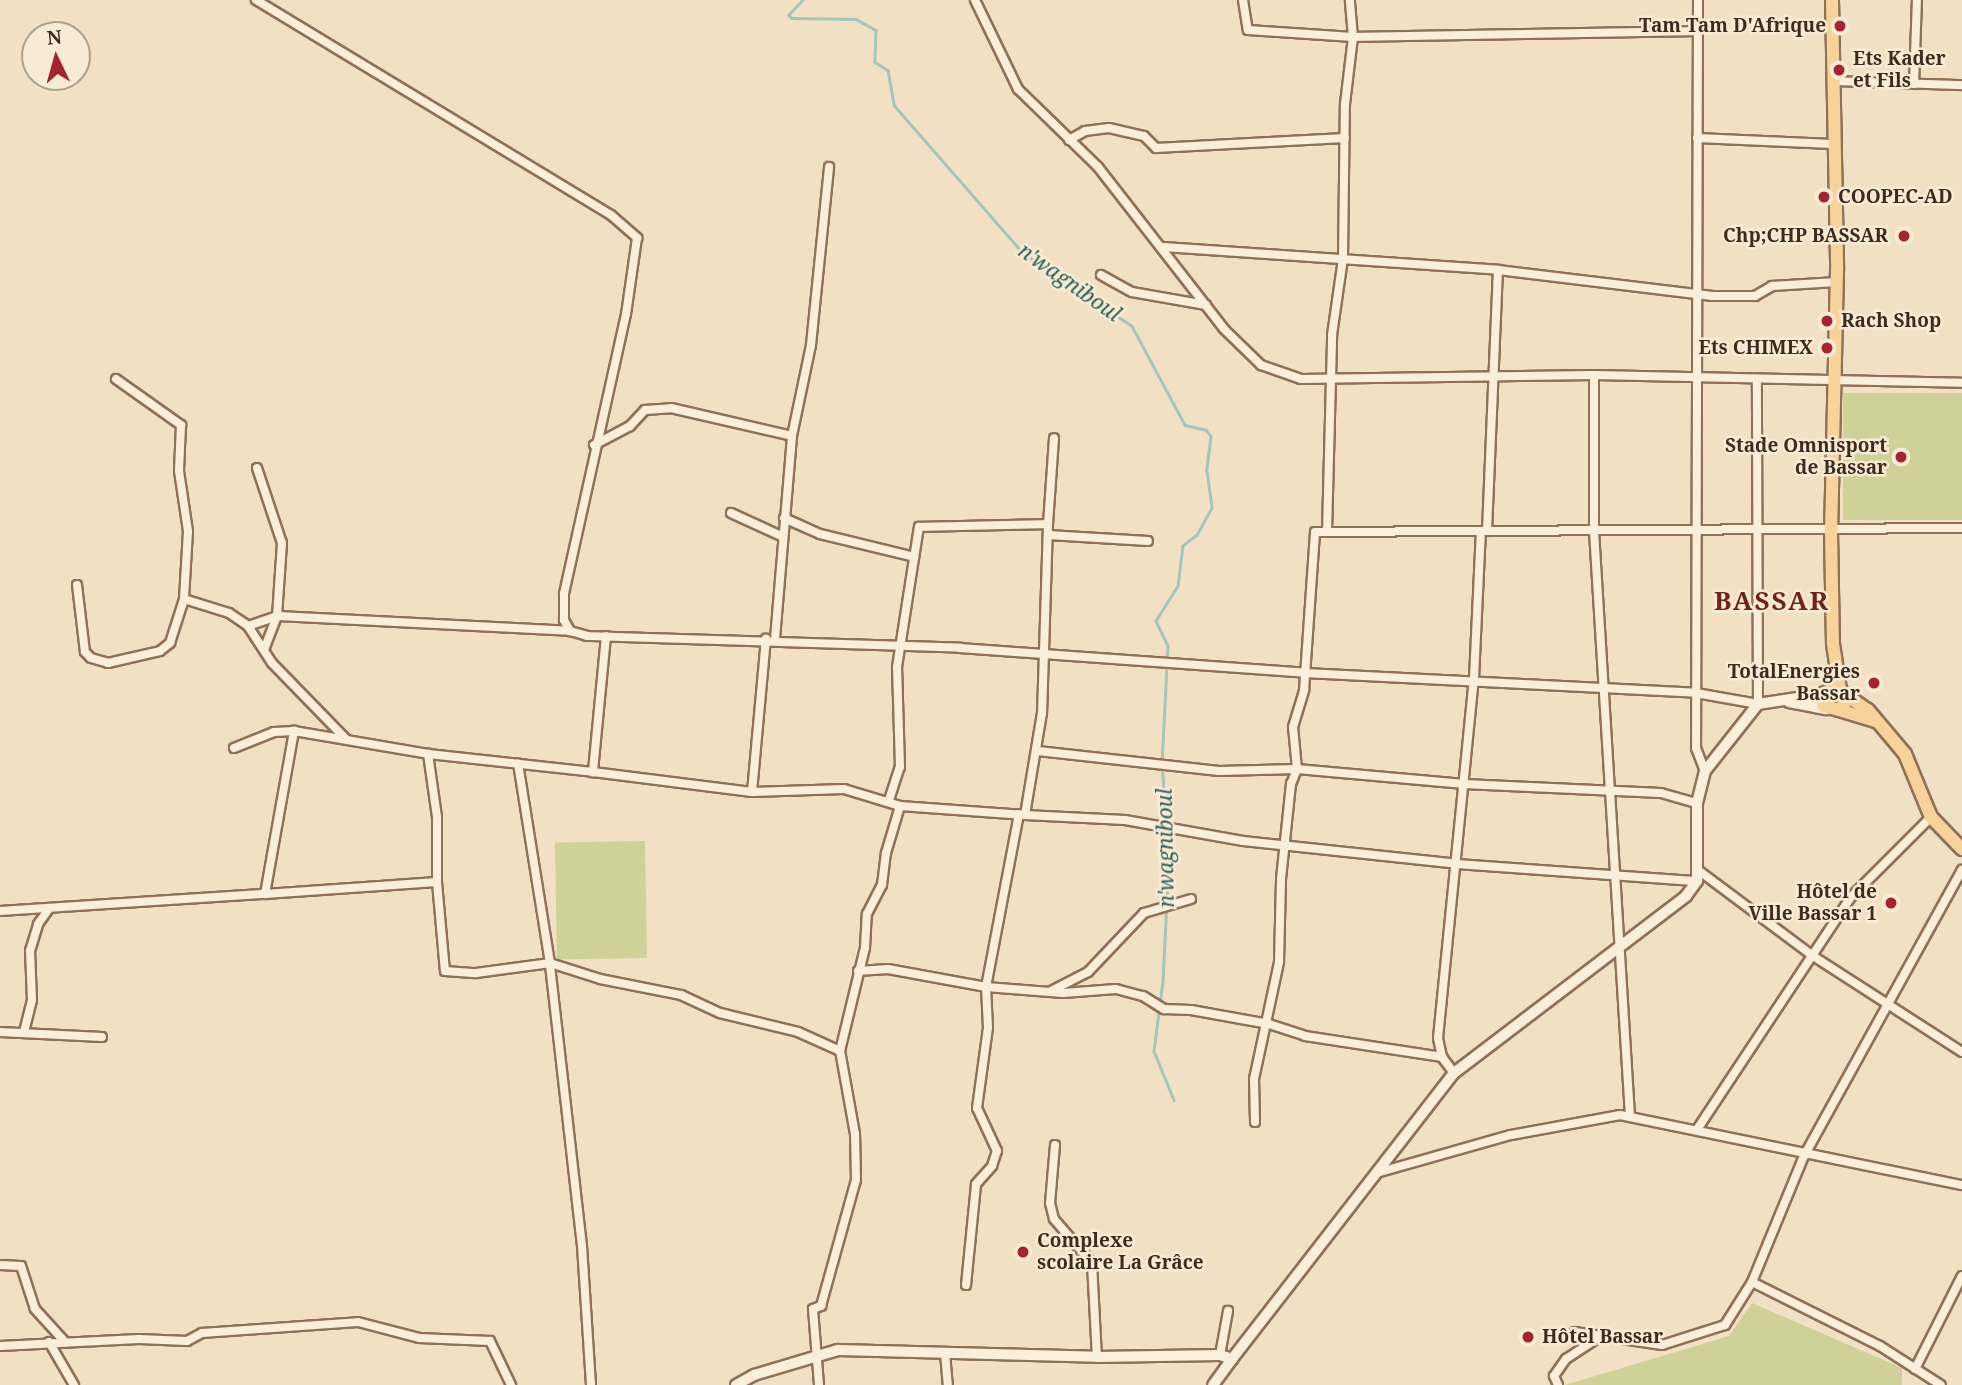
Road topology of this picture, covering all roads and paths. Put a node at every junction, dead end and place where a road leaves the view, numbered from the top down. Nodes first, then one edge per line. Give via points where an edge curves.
1 (256, 0) edge
2 (975, 0) edge
3 (1243, 0) edge
4 (1350, 0) edge
5 (1698, 0) edge
6 (1832, 0) edge
7 (1917, 0) edge
8 (1697, 31) junction
9 (1353, 37) junction
10 (1832, 81) junction
11 (1914, 84) junction
12 (1962, 85) edge
13 (1345, 138) junction
14 (1697, 138) junction
15 (1069, 140) junction
16 (1832, 144) junction
17 (829, 167) dead end
18 (1164, 247) junction
19 (1343, 259) junction
20 (1498, 270) junction
21 (1101, 275) dead end
22 (1837, 282) junction
23 (1697, 291) junction
24 (1206, 305) junction
25 (1594, 375) junction
26 (1330, 376) junction
27 (1495, 376) junction
28 (116, 379) dead end
29 (1699, 379) junction
30 (1833, 379) junction
31 (1757, 380) junction
32 (1962, 383) edge
33 (792, 436) junction
34 (1054, 438) dead end
35 (594, 445) junction
36 (257, 468) dead end
37 (731, 513) dead end
38 (784, 518) junction
39 (1048, 524) junction
40 (1962, 528) edge
41 (1699, 529) junction
42 (1594, 530) junction
43 (1757, 530) junction
44 (1484, 531) junction
45 (1831, 531) junction
46 (1327, 532) junction
47 (1048, 535) junction
48 (781, 536) junction
49 (1148, 541) dead end
50 (914, 557) junction
51 (77, 585) dead end
52 (184, 599) junction
53 (277, 616) junction
54 (248, 626) junction
55 (570, 631) junction
56 (606, 636) junction
57 (770, 639) junction
58 (903, 646) junction
59 (265, 648) junction
60 (1044, 656) junction
61 (1305, 673) junction
62 (1474, 678) junction
63 (1604, 689) junction
64 (1834, 692) junction
65 (1696, 693) junction
66 (1781, 700) junction
67 (1758, 704) junction
68 (1833, 710) junction
69 (1879, 723) junction
70 (294, 731) junction
71 (345, 738) junction
72 (233, 748) dead end
73 (1038, 751) junction
74 (428, 754) junction
75 (518, 764) junction
76 (1297, 769) junction
77 (1704, 771) junction
78 (593, 772) junction
79 (1464, 784) junction
80 (1607, 790) junction
81 (752, 793) junction
82 (889, 800) junction
83 (1697, 803) junction
84 (900, 806) junction
85 (1022, 815) junction
86 (1931, 817) junction
87 (1285, 845) junction
88 (1962, 849) edge
89 (1457, 864) junction
90 (1962, 870) edge
91 (1617, 876) junction
92 (1698, 876) junction
93 (437, 883) junction
94 (265, 894) junction
95 (1191, 898) dead end
96 (48, 910) junction
97 (0, 911) edge
98 (1622, 948) junction
99 (1813, 956) junction
100 (550, 963) junction
101 (858, 971) junction
102 (986, 987) junction
103 (1048, 992) junction
104 (1886, 1005) junction
105 (1269, 1024) junction
106 (0, 1032) edge
107 (24, 1032) junction
108 (102, 1037) dead end
109 (840, 1051) junction
110 (1962, 1052) edge
111 (1442, 1058) junction
112 (1454, 1073) junction
113 (1630, 1117) junction
114 (1255, 1122) dead end
115 (1698, 1128) junction
116 (1055, 1145) dead end
117 (1804, 1156) junction
118 (1380, 1172) junction
119 (1962, 1185) edge
120 (0, 1265) edge
121 (1962, 1276) edge
122 (1752, 1282) junction
123 (966, 1285) dead end
124 (1228, 1311) dead end
125 (1575, 1332) dead end
126 (1601, 1336) junction
127 (49, 1342) junction
128 (65, 1342) junction
129 (0, 1346) edge
130 (945, 1353) junction
131 (1220, 1354) junction
132 (816, 1356) junction
133 (1097, 1357) junction
134 (1232, 1359) junction
135 (1915, 1369) junction
136 (74, 1385) edge
137 (511, 1385) edge
138 (591, 1385) edge
139 (736, 1385) edge
140 (819, 1385) edge
141 (947, 1385) edge
142 (1213, 1385) edge
143 (1558, 1385) edge
144 (1941, 1385) edge

1 - 35 street via 611,215 637,238 626,314
2 - 15 street via 1018,89
3 - 9 street via 1248,30
4 - 9 street
5 - 8 street
6 - 10 main road
7 - 11 street
8 - 9 street
8 - 14 street
9 - 13 street
10 - 11 street
10 - 16 main road
11 - 12 street
13 - 15 street via 1156,148 1144,136 1109,128 1086,131
13 - 19 street
14 - 16 street
14 - 23 street
15 - 18 street via 1098,167 1130,212
16 - 22 main road
17 - 33 street via 811,345
18 - 19 street
18 - 24 street
19 - 20 street
19 - 26 street
20 - 23 street
20 - 27 street
21 - 24 street via 1132,292
22 - 23 street via 1772,286 1755,296
22 - 30 main road
23 - 29 street
24 - 26 street via 1261,365 1300,379
25 - 27 street
25 - 29 street
25 - 42 street
26 - 27 street
26 - 46 street
27 - 44 street
28 - 52 street via 181,425 179,471 188,531
29 - 31 street
29 - 41 street
30 - 31 street
30 - 32 street
30 - 45 main road
31 - 43 street
33 - 35 street via 671,408 645,410 630,426
33 - 38 street
34 - 39 street
35 - 55 street via 564,594 564,620
36 - 53 street via 282,543
37 - 48 street
38 - 48 street
38 - 50 street via 820,534
39 - 47 street
39 - 50 street via 919,527
40 - 45 street
41 - 42 street
41 - 43 street
41 - 65 street
42 - 44 street
42 - 63 street
43 - 45 street
43 - 67 street
44 - 46 street
44 - 62 street
45 - 64 main road
46 - 61 street via 1315,532
47 - 49 street
47 - 60 street
48 - 57 street
50 - 58 street
51 - 52 street via 85,652 108,663 160,651 170,643
52 - 54 street via 229,613
53 - 54 street
53 - 55 street
53 - 59 street
54 - 59 street
55 - 56 street
56 - 57 street
56 - 78 street
57 - 58 street
57 - 81 street
58 - 60 street
58 - 82 street via 897,667 900,767
59 - 71 street via 272,663
60 - 61 street
60 - 73 street
61 - 62 street
61 - 76 street via 1293,727
62 - 63 street
62 - 79 street
63 - 65 street
63 - 80 street
64 - 66 street
64 - 68 main road
64 - 68 main road via 1845,703
64 - 69 main road
65 - 67 street
65 - 77 street via 1696,748
66 - 67 street
66 - 68 street
67 - 77 street
68 - 69 main road
69 - 86 main road via 1905,754
70 - 71 street
70 - 72 street via 274,732
70 - 94 street
71 - 74 street
73 - 76 street via 1219,771
73 - 85 street
74 - 75 street
74 - 93 street via 437,817
75 - 78 street
75 - 100 street
76 - 79 street
76 - 87 street via 1291,784
77 - 83 street
78 - 81 street
79 - 80 street
79 - 89 street
80 - 83 street via 1661,793
80 - 91 street
81 - 82 street via 844,789
82 - 84 street
83 - 92 street
84 - 85 street
84 - 101 street via 882,885 867,914
85 - 87 street via 1125,820
85 - 102 street
86 - 88 main road
86 - 99 street via 1850,898
87 - 89 street
87 - 105 street via 1279,962
89 - 91 street
89 - 111 street via 1438,1038
90 - 104 street
91 - 92 street
91 - 98 street
92 - 98 street via 1686,896
92 - 99 street
93 - 94 street
93 - 100 street via 445,971 476,973
94 - 96 street
95 - 103 street via 1144,913 1088,972
96 - 97 street
96 - 107 street via 38,924 30,951 32,1000
98 - 112 street
98 - 113 street
99 - 104 street
99 - 115 street
100 - 109 street via 600,979 681,995 720,1013 798,1032
100 - 138 street via 581,1234
101 - 102 street via 888,969
101 - 109 street
102 - 103 street
102 - 123 street via 988,1028 976,1108 997,1151 992,1166 976,1184
103 - 105 street via 1116,989 1143,996 1164,1009
104 - 110 street
104 - 117 street
105 - 111 street via 1305,1036
105 - 114 street via 1254,1079
106 - 107 street
107 - 108 street
109 - 132 street via 855,1134 856,1180 821,1306 813,1309
111 - 112 street
112 - 118 street
113 - 115 street
113 - 118 street via 1511,1135
115 - 117 street
116 - 133 street via 1050,1203 1054,1220 1091,1263
117 - 119 street
117 - 122 street
118 - 134 street
120 - 128 street via 21,1266 35,1309
121 - 135 street
122 - 126 street via 1726,1325 1662,1345
122 - 135 street
124 - 131 street
125 - 126 street
126 - 143 street via 1566,1359 1554,1376
127 - 128 street
127 - 129 street
127 - 136 street
128 - 137 street via 187,1341 202,1333 358,1322 419,1338 490,1341
130 - 132 main road via 838,1350
130 - 133 main road
130 - 141 street
131 - 133 main road
131 - 134 main road
132 - 139 main road
132 - 140 street
134 - 142 main road
135 - 144 street

